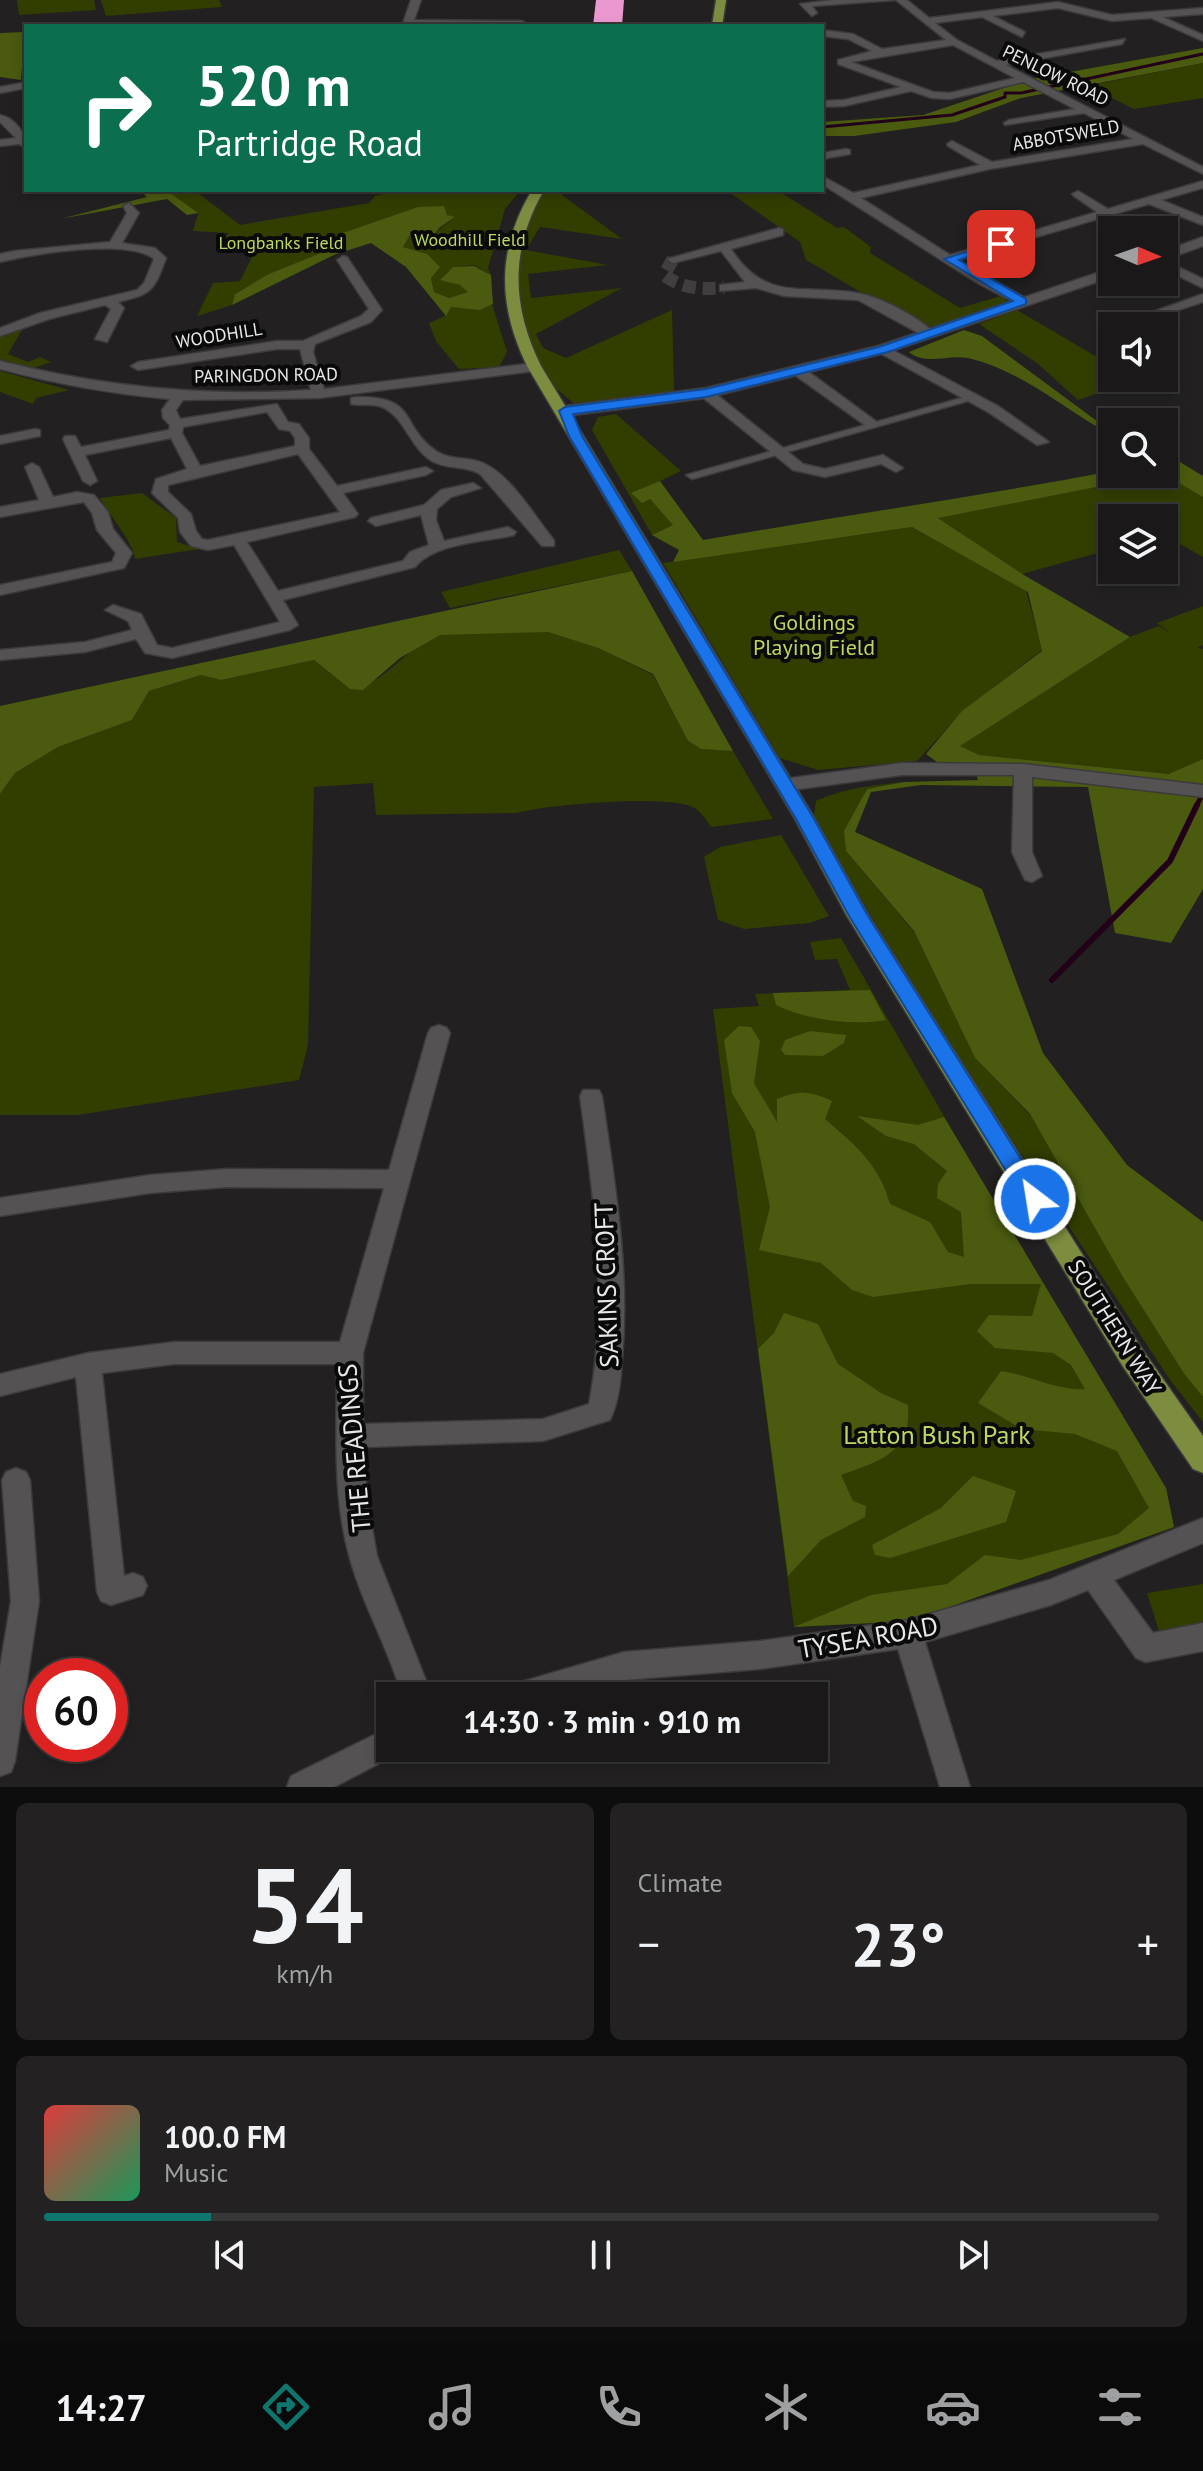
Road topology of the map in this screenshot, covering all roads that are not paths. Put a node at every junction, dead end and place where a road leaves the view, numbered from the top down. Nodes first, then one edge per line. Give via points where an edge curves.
1 (416, 0) edge
2 (721, 0) edge
3 (890, 0) edge
4 (901, 0) edge
5 (982, 0) edge
6 (1063, 2) edge
7 (1007, 11) junction
8 (1203, 11) edge
9 (812, 13) dead end
10 (985, 15) junction
11 (1155, 17) junction
12 (925, 21) junction
13 (407, 24) edge
14 (522, 24) edge
15 (717, 24) edge
16 (824, 33) edge
17 (1022, 34) dead end
18 (1203, 38) edge
19 (1122, 41) dead end
20 (954, 42) junction
21 (881, 52) junction
22 (841, 62) junction
23 (827, 63) dead end
24 (995, 64) junction
25 (1023, 79) junction
26 (22, 86) dead end
27 (910, 88) junction
28 (0, 90) edge
29 (824, 104) edge
30 (1086, 110) junction
31 (5, 118) edge
32 (1009, 123) dead end
33 (1147, 140) junction
34 (24, 141) edge
35 (24, 142) edge
36 (0, 143) edge
37 (952, 144) dead end
38 (846, 152) dead end
39 (824, 156) edge
40 (990, 166) junction
41 (1203, 171) edge
42 (824, 180) edge
43 (1203, 184) edge
44 (537, 192) edge
45 (1078, 194) dead end
46 (852, 197) junction
47 (1150, 200) junction
48 (129, 206) dead end
49 (1107, 213) junction
50 (1203, 221) edge
51 (779, 232) dead end
52 (1203, 241) edge
53 (113, 247) junction
54 (724, 247) junction
55 (1178, 251) edge
56 (0, 258) edge
57 (673, 259) dead end
58 (949, 259) junction
59 (343, 260) dead end
60 (1178, 271) edge
61 (1098, 277) edge
62 (1203, 284) edge
63 (754, 285) junction
64 (724, 288) tunnel mouth
65 (1203, 298) edge
66 (109, 302) junction
67 (1022, 302) junction
68 (1160, 312) edge
69 (0, 332) edge
70 (927, 332) junction
71 (102, 339) dead end
72 (307, 345) junction
73 (883, 349) junction
74 (0, 365) edge
75 (138, 366) dead end
76 (534, 367) junction
77 (797, 370) junction
78 (706, 393) junction
79 (319, 394) junction
80 (179, 395) junction
81 (969, 399) junction
82 (270, 407) junction
83 (565, 411) junction
84 (874, 425) junction
85 (176, 429) junction
86 (35, 433) dead end
87 (0, 440) edge
88 (1042, 442) dead end
89 (302, 444) junction
90 (778, 452) junction
91 (51, 463) dead end
92 (896, 468) dead end
93 (196, 471) junction
94 (692, 475) dead end
95 (90, 481) dead end
96 (473, 488) dead end
97 (333, 491) junction
98 (48, 502) junction
99 (433, 503) junction
100 (0, 512) edge
101 (376, 521) dead end
102 (508, 532) dead end
103 (238, 539) junction
104 (548, 543) dead end
105 (438, 547) junction
106 (0, 590) edge
107 (273, 597) junction
108 (113, 610) dead end
109 (141, 633) junction
110 (0, 655) edge
111 (1023, 770) junction
112 (784, 785) junction
113 (1203, 791) edge
114 (1032, 876) dead end
115 (439, 1033) dead end
116 (591, 1096) dead end
117 (399, 1179) junction
118 (0, 1207) edge
119 (350, 1353) junction
120 (88, 1364) junction
121 (0, 1385) edge
122 (351, 1436) junction
123 (1203, 1460) edge
124 (16, 1480) dead end
125 (1203, 1530) edge
126 (1094, 1575) junction
127 (133, 1586) dead end
128 (908, 1634) junction
129 (1203, 1637) edge
130 (414, 1682) edge
131 (569, 1682) edge
132 (376, 1749) edge
133 (0, 1761) edge
134 (307, 1786) edge
135 (955, 1787) edge

1 - 13 street
2 - 15 main road
3 - 9 street via 805,4
4 - 12 street, PENLOW ROAD
5 - 7 street
6 - 7 street
6 - 11 street via 1112,18
7 - 10 street
8 - 11 street
10 - 12 street
10 - 17 street
11 - 18 street
12 - 20 street, PENLOW ROAD
13 - 14 street
16 - 21 street via 850,36
19 - 24 street
20 - 21 street
20 - 24 street, PENLOW ROAD
21 - 22 street
22 - 23 street
22 - 27 street
24 - 25 street, PENLOW ROAD
25 - 27 street via 950,96
25 - 30 street, PENLOW ROAD
26 - 28 street
27 - 29 street
30 - 32 street, ABBOTSWELD
30 - 33 street, PENLOW ROAD
31 - 34 street
33 - 40 street, ABBOTSWELD
33 - 41 street, PENLOW ROAD
35 - 36 street
37 - 40 street, ABBOTSWELD
38 - 39 street
40 - 46 street, ABBOTSWELD
42 - 46 street
43 - 47 street
44 - 76 main road, SOUTHERN WAY via 514,235 509,262 519,334
45 - 49 street
46 - 58 street
47 - 49 street
47 - 50 street
48 - 53 street via 133,213
49 - 58 street
51 - 54 street
52 - 55 street
53 - 56 street via 59,248
53 - 66 street via 148,248 160,258 147,290
54 - 57 street
54 - 63 street via 741,275
58 - 67 street
59 - 72 street, WOODHILL via 376,310
60 - 62 street
61 - 67 street
63 - 64 street
63 - 70 street via 788,294 863,297
65 - 68 street
66 - 69 street
66 - 71 street via 118,308
67 - 70 street
70 - 73 street
72 - 75 street, WOODHILL
72 - 79 street
73 - 77 street
73 - 81 street
74 - 80 street, PARINGDON ROAD via 81,384
76 - 79 street, PARINGDON ROAD
76 - 83 main road, SOUTHERN WAY
77 - 78 street
77 - 84 street
78 - 83 street
78 - 90 street
79 - 80 street, PARINGDON ROAD
80 - 85 street via 169,410
81 - 84 street
81 - 88 street
82 - 85 street
82 - 89 street via 284,426 294,427
82 - 104 street via 374,399 394,404 427,449 441,460 478,466
83 - 112 main road, SOUTHERN WAY via 575,436
84 - 90 street
85 - 93 street
85 - 95 street via 73,445
86 - 87 street
89 - 93 street
89 - 97 street
90 - 92 street via 798,467 825,473 883,459
90 - 94 street
91 - 98 street via 26,468
93 - 103 street via 161,482 160,493 186,517 188,532 197,543
96 - 99 street via 446,493
97 - 99 street via 426,477
97 - 103 street via 350,514
98 - 100 street
98 - 106 street via 77,497 95,502 105,530 124,553 118,565
99 - 101 street
99 - 105 street via 428,520
102 - 105 street
103 - 107 street
105 - 107 street via 416,555 409,564
107 - 109 street via 290,625 172,653 151,649
108 - 109 street via 135,618
109 - 110 street via 85,647
111 - 112 street via 902,769
111 - 113 street
111 - 114 street via 1022,852
112 - 123 main road, SOUTHERN WAY via 858,916 1132,1357
115 - 117 street
116 - 122 street, SAKINS CROFT via 610,1238 611,1370 601,1412 543,1430
117 - 118 street via 211,1179
117 - 119 street
119 - 120 street, THE READINGS via 174,1353
119 - 122 street, THE READINGS
120 - 121 street, THE READINGS
120 - 127 street via 111,1592
122 - 130 street, THE READINGS via 354,1510 371,1582
124 - 133 street via 25,1601
125 - 126 street, TYSEA ROAD
126 - 128 street, TYSEA ROAD
126 - 129 street via 1146,1648
128 - 131 street, TYSEA ROAD via 760,1655 624,1666
128 - 135 street
132 - 134 street

